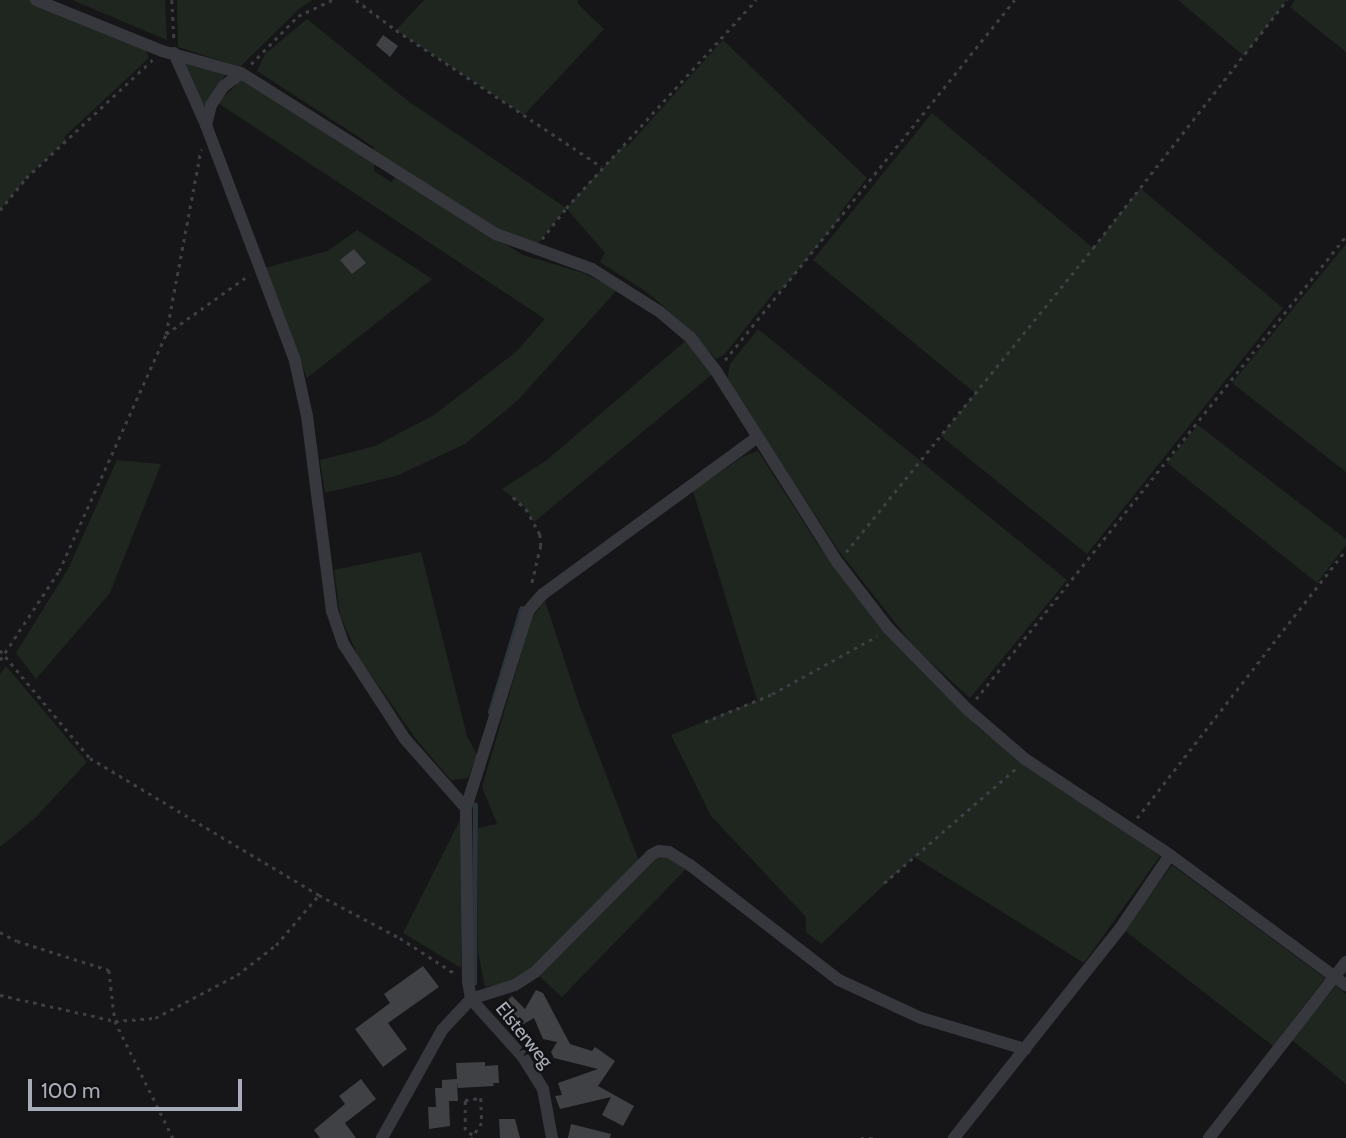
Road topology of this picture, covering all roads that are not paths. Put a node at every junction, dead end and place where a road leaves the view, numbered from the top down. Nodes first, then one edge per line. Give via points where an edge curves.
1 (36, 0) edge
2 (168, 52) junction
3 (241, 73) junction
4 (206, 125) junction
5 (756, 438) junction
6 (466, 808) junction
7 (1170, 855) junction
8 (1346, 962) edge
9 (1335, 976) junction
10 (1346, 985) edge
11 (471, 999) junction
12 (1024, 1049) junction
13 (382, 1138) edge
14 (552, 1138) edge
15 (954, 1138) edge
16 (1209, 1138) edge

1 - 2 street
2 - 3 street
2 - 4 street
3 - 4 street via 224,86 211,105
3 - 5 street via 496,234 592,269 660,312 690,337 716,371
4 - 6 street via 295,361 307,416 332,611 344,645 405,739
5 - 6 street via 543,594 528,611
5 - 7 street via 838,563 888,628 967,709 1025,759
6 - 11 street
7 - 9 street
7 - 12 street via 1121,927
8 - 9 street
9 - 10 street
9 - 16 street
11 - 12 street via 515,985 535,972 659,851 669,852 839,980 921,1018
11 - 13 street via 442,1030
11 - 14 street, Elsterweg via 523,1057 542,1089
12 - 15 street

